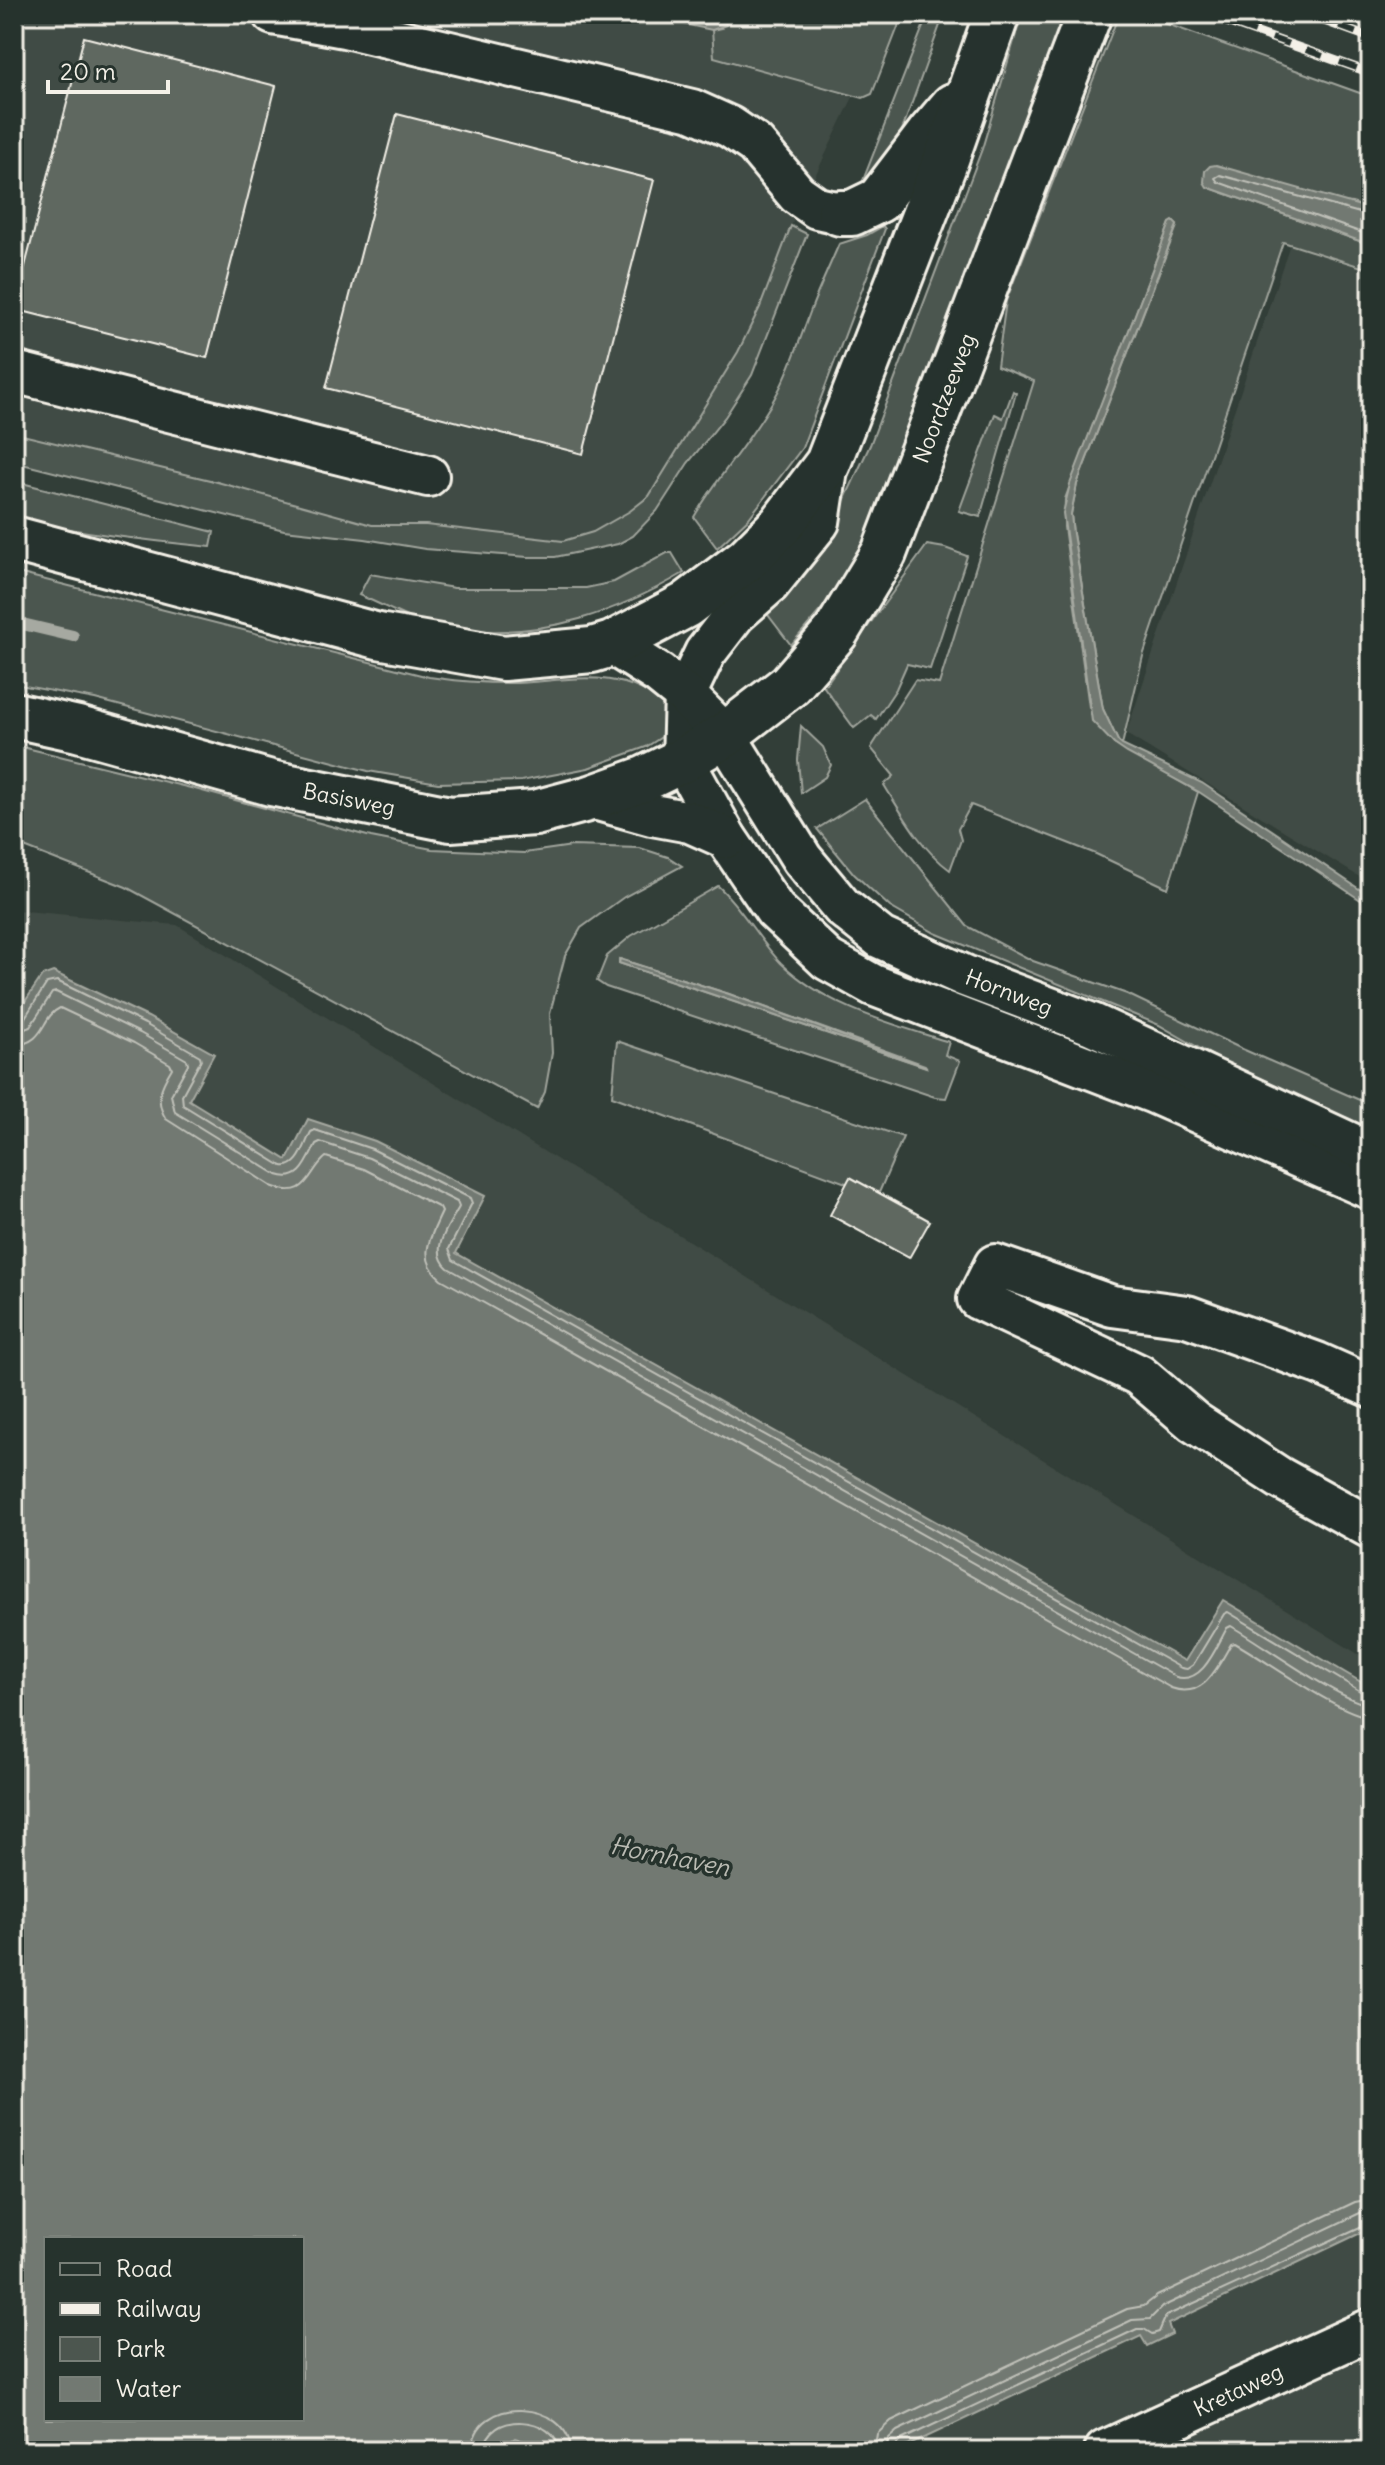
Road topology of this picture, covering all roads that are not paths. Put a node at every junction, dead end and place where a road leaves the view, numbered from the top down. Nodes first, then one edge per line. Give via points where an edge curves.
1 (273, 14) edge
2 (997, 14) edge
3 (1089, 14) edge
4 (971, 87) junction
5 (840, 213) joint
6 (14, 372) edge
7 (828, 463) junction
8 (428, 476) dead end
9 (14, 539) edge
10 (612, 644) junction
11 (685, 695) junction
12 (14, 715) edge
13 (725, 735) junction
14 (683, 760) junction
15 (591, 798) junction
16 (726, 838) junction
17 (1371, 1153) edge
18 (1371, 1189) edge
19 (1371, 1387) edge
20 (1371, 1528) edge
21 (1371, 2329) edge
22 (1105, 2451) edge

1 - 5 street via 692,110 755,144 789,186 817,208
2 - 4 main road
3 - 13 main road, Noordzeeweg via 884,553 836,632 799,675
4 - 5 main road via 879,200
4 - 7 main road
6 - 8 street
7 - 10 main road via 781,525 747,559 686,605
7 - 11 street via 819,522 712,643
9 - 10 main road via 425,645 503,658
10 - 11 street
11 - 13 street
11 - 14 street
12 - 15 main road, Basisweg via 271,783 450,819 535,813
13 - 14 main road, Noordzeeweg
13 - 17 street, Hornweg via 802,859 842,907 881,938 1105,1029
14 - 15 main road, Basisweg
14 - 16 street, Hornweg
15 - 16 street via 690,822
16 - 18 street, Hornweg via 775,910 828,960 873,985 1152,1092
19 - 20 street via 1187,1316 1112,1306 995,1265 978,1299 1139,1375 1194,1422
21 - 22 street, Kretaweg

